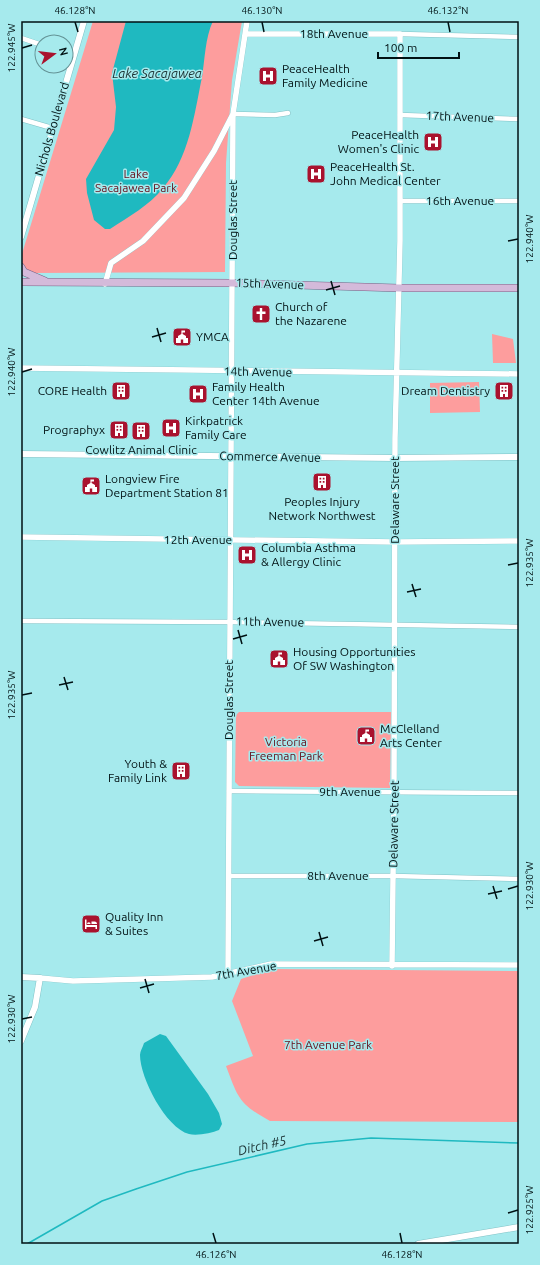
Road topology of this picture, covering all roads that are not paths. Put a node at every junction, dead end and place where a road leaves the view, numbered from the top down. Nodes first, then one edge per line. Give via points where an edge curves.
1 (84, 21) edge
2 (248, 21) edge
3 (245, 34) junction
4 (400, 34) junction
5 (519, 37) edge
6 (21, 38) edge
7 (34, 42) edge
8 (74, 55) edge
9 (68, 74) edge
10 (288, 113) dead end
11 (233, 114) junction
12 (400, 115) junction
13 (21, 119) edge
14 (519, 119) edge
15 (52, 128) junction
16 (400, 201) junction
17 (519, 201) edge
18 (21, 237) edge
19 (21, 267) edge
20 (21, 282) edge
21 (48, 283) junction
22 (232, 283) junction
23 (105, 284) junction
24 (399, 288) junction
25 (519, 288) edge
26 (21, 368) edge
27 (232, 371) junction
28 (398, 373) junction
29 (519, 374) edge
30 (21, 454) edge
31 (231, 456) junction
32 (519, 457) edge
33 (395, 458) junction
34 (21, 537) edge
35 (230, 540) junction
36 (519, 541) edge
37 (395, 542) junction
38 (21, 621) edge
39 (230, 622) junction
40 (395, 625) junction
41 (519, 627) edge
42 (229, 791) junction
43 (394, 792) junction
44 (519, 793) edge
45 (228, 876) junction
46 (393, 876) junction
47 (519, 879) edge
48 (519, 965) edge
49 (392, 966) junction
50 (228, 974) junction
51 (21, 977) edge
52 (40, 978) junction
53 (21, 1042) edge
54 (519, 1227) edge
55 (418, 1244) edge

1 - 8 main road, Nichols Boulevard
2 - 3 street
3 - 4 street, 18th Avenue
3 - 11 street
4 - 5 street, 18th Avenue
4 - 12 street, Delaware Street
6 - 7 street
9 - 15 main road, Nichols Boulevard
10 - 11 street
11 - 22 street, Douglas Street
11 - 23 street via 214,151 184,198 143,241 111,263
12 - 14 street, 17th Avenue
12 - 16 street, Delaware Street
13 - 15 street
15 - 18 main road, Nichols Boulevard
16 - 17 street, 16th Avenue
16 - 24 street, Delaware Street
19 - 21 main road via 24,272
20 - 21 main road, 15th Avenue
21 - 23 main road, 15th Avenue
22 - 23 main road, 15th Avenue
22 - 24 main road, 15th Avenue
22 - 27 street, Douglas Street
24 - 25 main road, 15th Avenue
24 - 28 street, Delaware Street
26 - 27 street, 14th Avenue
27 - 28 street, 14th Avenue
27 - 31 street, Douglas Street
28 - 29 street, 14th Avenue
28 - 33 street, Delaware Street
30 - 31 main road, Commerce Avenue
31 - 33 main road, Commerce Avenue
31 - 35 street, Douglas Street
32 - 33 main road, Commerce Avenue
33 - 37 street, Delaware Street
34 - 35 street, 12th Avenue
35 - 37 street, 12th Avenue
35 - 39 street, Douglas Street
36 - 37 street, 12th Avenue
37 - 40 street, Delaware Street
38 - 39 street, 11th Avenue
39 - 40 street, 11th Avenue
39 - 42 street, Douglas Street
40 - 41 street, 11th Avenue
40 - 43 street, Delaware Street
42 - 43 street, 9th Avenue
42 - 45 street, Douglas Street
43 - 44 street, 9th Avenue
43 - 46 street, Delaware Street
45 - 46 street, 8th Avenue
45 - 50 street, Douglas Street
46 - 47 street, 8th Avenue
46 - 49 street, Delaware Street
48 - 49 street, 7th Avenue
49 - 50 street, 7th Avenue via 271,964
50 - 52 street, 7th Avenue via 212,977 73,980
51 - 52 main road, 7th Avenue
52 - 53 main road via 36,1007
54 - 55 main road

